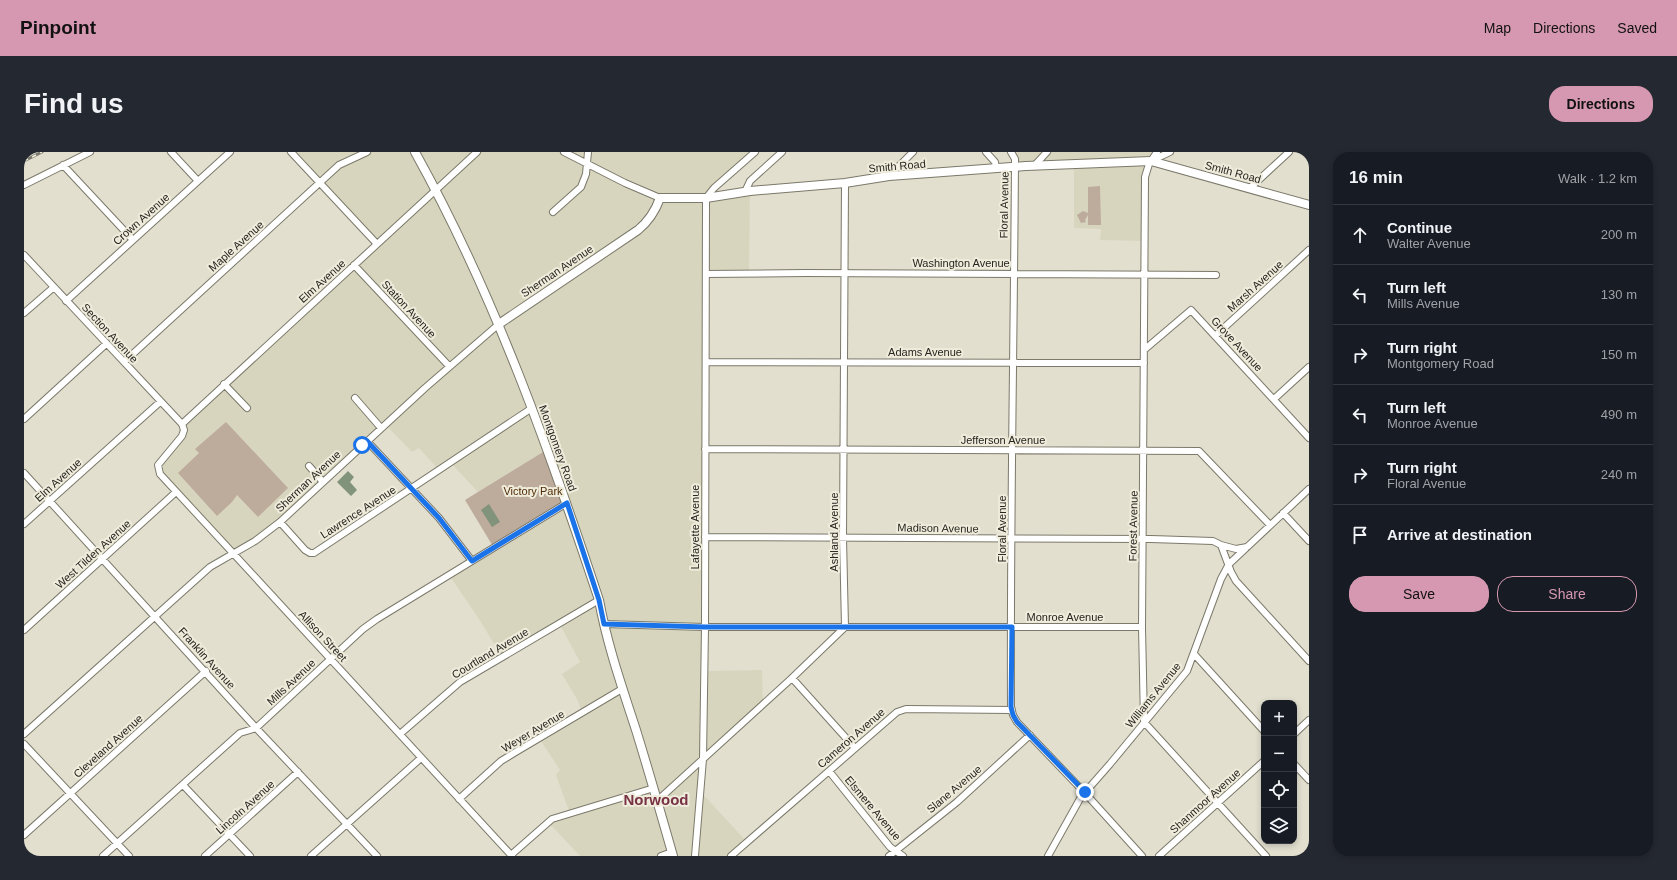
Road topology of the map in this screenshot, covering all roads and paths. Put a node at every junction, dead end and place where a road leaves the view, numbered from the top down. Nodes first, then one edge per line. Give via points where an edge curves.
1 (90, 152) edge
2 (171, 152) edge
3 (230, 152) edge
4 (291, 152) edge
5 (367, 152) edge
6 (415, 152) edge
7 (477, 152) edge
8 (564, 152) edge
9 (588, 152) edge
10 (754, 152) edge
11 (782, 152) edge
12 (913, 152) edge
13 (986, 152) edge
14 (1011, 152) edge
15 (1047, 152) edge
16 (1157, 152) edge
17 (1170, 152) edge
18 (1289, 152) edge
19 (1151, 160) junction
20 (586, 163) junction
21 (63, 165) junction
22 (1034, 166) junction
23 (1015, 167) junction
24 (996, 168) junction
25 (889, 176) junction
26 (198, 181) junction
27 (320, 183) junction
28 (845, 183) junction
29 (24, 185) edge
30 (1250, 188) junction
31 (436, 190) junction
32 (745, 192) junction
33 (660, 198) junction
34 (706, 198) junction
35 (1309, 205) edge
36 (553, 212) dead end
37 (133, 240) junction
38 (376, 244) junction
39 (1309, 250) edge
40 (24, 255) edge
41 (354, 265) junction
42 (1013, 273) junction
43 (706, 274) junction
44 (845, 274) junction
45 (1144, 274) junction
46 (1216, 275) dead end
47 (54, 287) junction
48 (66, 301) junction
49 (24, 313) edge
50 (499, 324) junction
51 (1215, 336) junction
52 (106, 344) junction
53 (1144, 350) junction
54 (124, 362) junction
55 (706, 362) junction
56 (845, 362) junction
57 (1014, 363) junction
58 (1144, 363) junction
59 (449, 366) junction
60 (1309, 367) edge
61 (224, 384) junction
62 (355, 398) dead end
63 (1274, 399) junction
64 (160, 402) junction
65 (247, 408) dead end
66 (532, 408) junction
67 (24, 419) edge
68 (182, 424) junction
69 (381, 428) junction
70 (1309, 438) edge
71 (367, 441) junction
72 (705, 449) junction
73 (845, 450) junction
74 (1012, 451) junction
75 (1143, 451) junction
76 (308, 466) dead end
77 (24, 473) edge
78 (323, 482) junction
79 (411, 489) junction
80 (1309, 489) edge
81 (176, 492) junction
82 (50, 502) junction
83 (567, 503) junction
84 (1283, 513) junction
85 (280, 522) junction
86 (24, 524) edge
87 (1270, 525) junction
88 (705, 537) junction
89 (843, 538) junction
90 (1012, 539) junction
91 (1143, 539) junction
92 (1309, 541) edge
93 (1221, 545) junction
94 (1247, 547) junction
95 (232, 553) junction
96 (102, 559) junction
97 (472, 561) junction
98 (1229, 564) junction
99 (599, 600) junction
100 (156, 616) junction
101 (604, 624) junction
102 (705, 627) junction
103 (845, 627) junction
104 (1012, 627) junction
105 (1142, 627) junction
106 (24, 630) edge
107 (1194, 654) junction
108 (331, 659) junction
109 (1309, 661) edge
110 (206, 671) junction
111 (792, 678) junction
112 (622, 689) junction
113 (1012, 710) junction
114 (1309, 720) edge
115 (1144, 722) junction
116 (256, 728) junction
117 (1261, 728) edge
118 (1297, 731) edge
119 (24, 734) edge
120 (400, 734) junction
121 (1030, 735) junction
122 (24, 744) edge
123 (855, 748) junction
124 (421, 758) junction
125 (703, 759) junction
126 (1261, 764) edge
127 (1297, 767) edge
128 (829, 771) junction
129 (298, 772) junction
130 (1309, 780) edge
131 (183, 785) junction
132 (654, 788) junction
133 (1085, 792) junction
134 (71, 793) junction
135 (459, 799) junction
136 (658, 800) junction
137 (1218, 802) junction
138 (347, 824) junction
139 (229, 834) junction
140 (24, 835) edge
141 (117, 843) junction
142 (895, 851) junction
143 (673, 854) edge
144 (511, 855) edge
145 (103, 856) edge
146 (129, 856) edge
147 (205, 856) edge
148 (250, 856) edge
149 (311, 856) edge
150 (377, 856) edge
151 (661, 856) edge
152 (696, 856) edge
153 (731, 856) edge
154 (889, 856) edge
155 (902, 856) edge
156 (1048, 856) edge
157 (1142, 856) edge
158 (1159, 856) edge
159 (1266, 856) edge

1 - 21 street
2 - 26 street
3 - 26 street, Crown Avenue
4 - 27 street
5 - 27 street, Maple Avenue via 344,162
6 - 31 main road, Montgomery Road
7 - 31 street, Elm Avenue
8 - 20 street, Smith Road
9 - 20 street
10 - 34 street
11 - 32 street via 750,181
12 - 25 street
13 - 24 street, Floral Avenue via 995,162
14 - 23 street, Floral Avenue via 1015,159
15 - 22 street
16 - 19 street, Forest Avenue
17 - 19 street
18 - 30 street
19 - 22 main road, Smith Road
19 - 30 main road, Smith Road
19 - 45 street, Forest Avenue via 1145,177
20 - 33 street, Smith Road
20 - 36 street via 586,174 581,187
21 - 29 street
21 - 37 street
22 - 23 main road, Smith Road
23 - 24 main road, Smith Road
23 - 42 street, Floral Avenue
24 - 25 main road, Smith Road
25 - 28 main road, Smith Road
26 - 37 street, Crown Avenue
27 - 38 street
27 - 54 street, Maple Avenue
28 - 32 main road, Smith Road
28 - 44 street, Ashland Avenue
30 - 35 main road, Smith Road
31 - 38 street, Elm Avenue
31 - 50 main road, Montgomery Road
32 - 34 main road, Smith Road
33 - 34 main road, Smith Road
33 - 50 main road, Sherman Avenue via 648,222 638,230
34 - 43 street, Lafayette Avenue
37 - 48 street, Crown Avenue
38 - 41 street, Elm Avenue
39 - 51 street, Marsh Avenue
40 - 47 street, Section Avenue
41 - 59 street, Station Avenue
41 - 61 street, Elm Avenue
42 - 44 street, Washington Avenue
42 - 45 street, Washington Avenue
42 - 57 street, Floral Avenue
43 - 44 street, Washington Avenue
43 - 55 street, Lafayette Avenue
44 - 56 street, Ashland Avenue
45 - 46 street, Washington Avenue
45 - 53 street, Forest Avenue
47 - 48 street, Section Avenue
47 - 49 street
48 - 52 street, Section Avenue
50 - 59 street, Sherman Avenue
50 - 66 main road, Montgomery Road
51 - 53 street, Grove Avenue via 1191,310
51 - 63 street, Grove Avenue
52 - 54 street, Section Avenue
52 - 67 street
53 - 58 street, Forest Avenue
54 - 64 street, Section Avenue
55 - 56 street, Adams Avenue
55 - 72 street, Lafayette Avenue
56 - 57 street, Adams Avenue
56 - 73 street, Ashland Avenue
57 - 58 street, Adams Avenue
57 - 74 street, Floral Avenue
58 - 75 street, Forest Avenue
59 - 69 street, Sherman Avenue
60 - 63 street
61 - 65 street
61 - 68 street, Elm Avenue
62 - 69 street
63 - 70 street, Grove Avenue
64 - 68 street, Section Avenue
64 - 82 street, Elm Avenue
66 - 79 street, Lawrence Avenue
66 - 83 main road, Montgomery Road
68 - 81 street, Allison Street via 182,436 160,461 158,467 160,474
69 - 71 street, Sherman Avenue
71 - 78 street, Sherman Avenue
71 - 79 street
72 - 73 street, Jefferson Avenue
72 - 88 street, Lafayette Avenue
73 - 74 street, Jefferson Avenue
73 - 89 street, Ashland Avenue
74 - 75 street, Jefferson Avenue
74 - 90 street, Floral Avenue
75 - 87 street, Jefferson Avenue via 1200,451
75 - 91 street, Forest Avenue
76 - 78 street
77 - 82 street, Franklin Avenue
78 - 85 street, Sherman Avenue
79 - 85 street, Lawrence Avenue via 314,553 305,550
79 - 97 street via 439,518
80 - 84 street, Williams Avenue
81 - 95 street, Allison Street
81 - 96 street, West Tilden Avenue
82 - 86 street, Elm Avenue
82 - 96 street, Franklin Avenue
83 - 97 street, Mills Avenue
83 - 99 main road, Montgomery Road
84 - 87 street, Williams Avenue
84 - 92 street
85 - 95 street, Sherman Avenue via 255,541
87 - 94 street, Williams Avenue
88 - 89 street, Madison Avenue
88 - 102 street, Lafayette Avenue
89 - 90 street, Madison Avenue
89 - 103 street, Ashland Avenue
90 - 91 street, Madison Avenue
90 - 104 street, Floral Avenue
91 - 93 street, Madison Avenue via 1207,540
91 - 105 street, Forest Avenue
93 - 94 street, Madison Avenue via 1236,549
93 - 98 street
94 - 98 street, Williams Avenue
95 - 100 street, Sherman Avenue via 210,567
95 - 108 street, Allison Street
96 - 100 street, Franklin Avenue
96 - 106 street, West Tilden Avenue
97 - 108 street, Mills Avenue via 377,619
98 - 107 street, Williams Avenue via 1221,579
98 - 109 street via 1236,581
99 - 101 main road, Montgomery Road
99 - 120 street, Courtland Avenue via 460,682
100 - 110 street, Franklin Avenue
100 - 119 street, Sherman Avenue
101 - 102 street, Monroe Avenue
101 - 112 main road, Montgomery Road
102 - 103 street, Monroe Avenue
102 - 125 street, Lafayette Avenue
103 - 104 street, Monroe Avenue
103 - 111 street
104 - 105 street, Monroe Avenue
104 - 113 street, Floral Avenue
105 - 115 street, Forest Avenue
107 - 115 street, Williams Avenue via 1182,679
107 - 117 street
108 - 116 street, Mills Avenue
108 - 120 street, Allison Street
110 - 116 street, Franklin Avenue
110 - 134 street, Cleveland Avenue
111 - 123 street
111 - 125 street
112 - 132 main road, Montgomery Road
112 - 135 street, Weyer Avenue via 502,761
113 - 121 street via 1017,722
113 - 123 street, Cameron Avenue via 901,709
114 - 118 street
115 - 133 street, Williams Avenue
115 - 137 street
116 - 129 street, Franklin Avenue
116 - 131 street, Mills Avenue via 240,733
120 - 124 street, Allison Street
121 - 133 street
121 - 142 street, Slane Avenue via 957,802
122 - 134 street
123 - 128 street, Cameron Avenue
124 - 135 street, Allison Street
124 - 138 street
125 - 136 street
125 - 152 street, Lafayette Avenue
126 - 137 street, Shanmoor Avenue
127 - 130 street
128 - 142 street, Elsmere Avenue
128 - 153 street, Cameron Avenue
129 - 138 street, Franklin Avenue
129 - 139 street, Lincoln Avenue
131 - 139 street
131 - 141 street, Mills Avenue
132 - 136 main road, Montgomery Road
132 - 144 street via 552,819
133 - 156 street, Williams Avenue
133 - 157 street
134 - 140 street, Cleveland Avenue
134 - 141 street
135 - 144 street, Allison Street
136 - 143 main road, Montgomery Road
137 - 158 street, Shanmoor Avenue
137 - 159 street
138 - 149 street
138 - 150 street, Franklin Avenue
139 - 147 street, Lincoln Avenue
139 - 148 street
141 - 145 street, Mills Avenue
141 - 146 street
142 - 154 street, Slane Avenue
142 - 155 street, Elsmere Avenue
143 - 151 street

